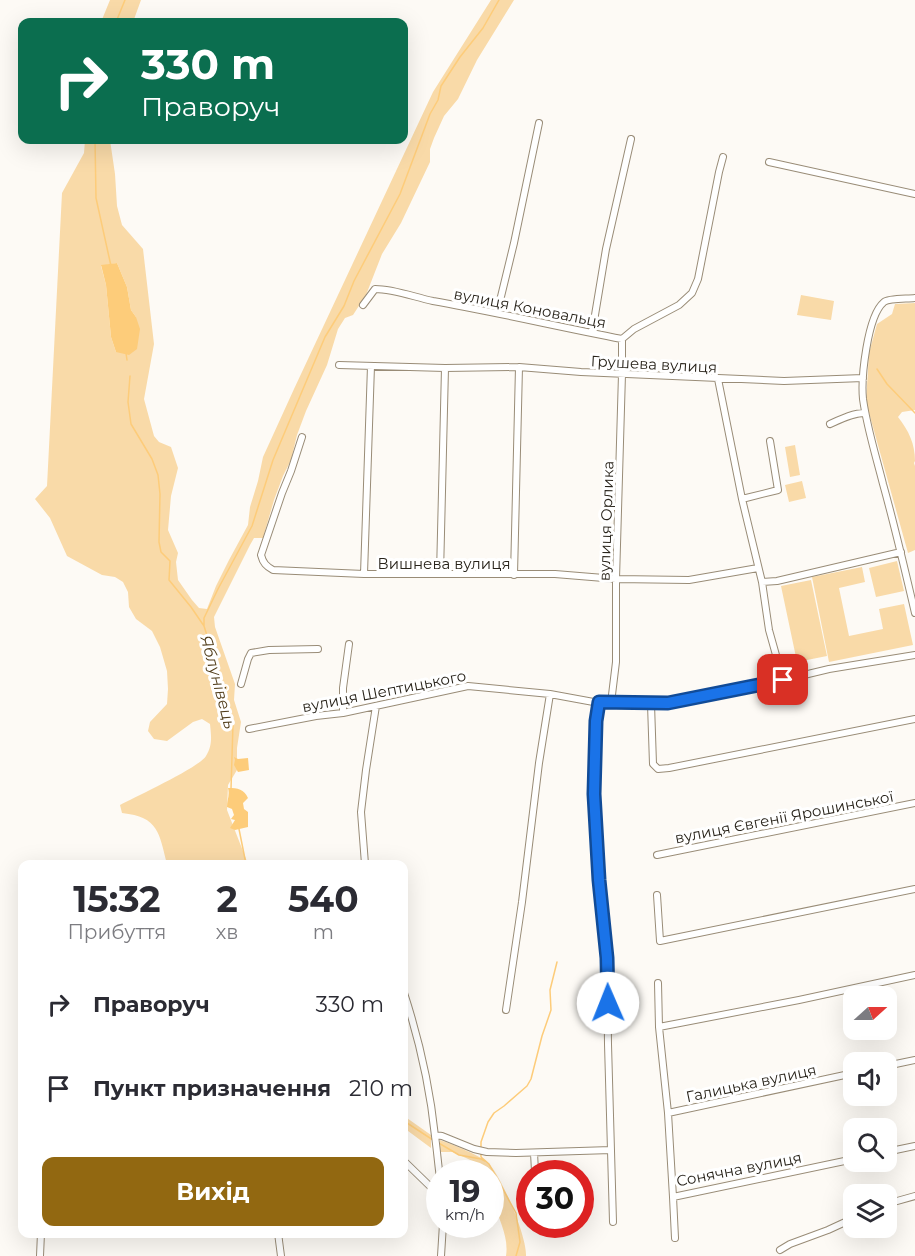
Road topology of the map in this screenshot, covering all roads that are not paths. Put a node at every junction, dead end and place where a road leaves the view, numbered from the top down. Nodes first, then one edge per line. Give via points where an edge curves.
1 (539, 123) dead end
2 (630, 139) dead end
3 (723, 157) dead end
4 (769, 162) dead end
5 (915, 194) edge
6 (915, 298) edge
7 (363, 305) dead end
8 (497, 313) junction
9 (592, 333) junction
10 (622, 339) junction
11 (339, 365) dead end
12 (371, 366) junction
13 (519, 367) junction
14 (445, 368) junction
15 (622, 374) junction
16 (863, 378) junction
17 (718, 379) junction
18 (865, 413) junction
19 (830, 424) dead end
20 (302, 437) dead end
21 (770, 441) dead end
22 (742, 499) junction
23 (901, 552) junction
24 (758, 568) junction
25 (364, 574) junction
26 (440, 574) junction
27 (514, 575) junction
28 (615, 579) junction
29 (762, 582) junction
30 (914, 604) edge
31 (915, 613) edge
32 (349, 644) dead end
33 (318, 649) dead end
34 (915, 655) edge
35 (783, 680) junction
36 (241, 684) dead end
37 (550, 694) junction
38 (599, 702) junction
39 (611, 703) junction
40 (651, 704) junction
41 (376, 706) junction
42 (342, 713) junction
43 (915, 719) edge
44 (249, 729) dead end
45 (915, 803) edge
46 (657, 855) dead end
47 (364, 860) edge
48 (915, 889) edge
49 (657, 895) dead end
50 (915, 975) edge
51 (658, 984) dead end
52 (408, 1006) edge
53 (506, 1010) dead end
54 (659, 1027) junction
55 (915, 1060) edge
56 (897, 1064) edge
57 (843, 1075) edge
58 (668, 1113) junction
59 (435, 1137) junction
60 (915, 1146) edge
61 (611, 1150) junction
62 (897, 1150) edge
63 (534, 1153) junction
64 (437, 1160) edge
65 (534, 1160) edge
66 (843, 1161) edge
67 (408, 1165) edge
68 (426, 1182) edge
69 (915, 1196) edge
70 (673, 1197) junction
71 (897, 1200) edge
72 (613, 1222) dead end
73 (843, 1223) edge
74 (40, 1238) edge
75 (279, 1238) edge
76 (442, 1238) edge
77 (675, 1238) dead end
78 (780, 1250) dead end
79 (40, 1256) edge
80 (281, 1256) edge
81 (441, 1256) edge

1 - 8 street
2 - 9 street
3 - 10 street, вулиця Коновальця via 692,293
4 - 5 street
6 - 16 street via 882,303 874,317
7 - 8 street, вулиця Коновальця via 375,289 385,289
8 - 9 street, вулиця Коновальця
9 - 10 street, вулиця Коновальця
10 - 15 street, вулиця Орлика
11 - 12 street, Грушева вулиця
12 - 14 street, Грушева вулиця
12 - 25 street
13 - 14 street, Грушева вулиця
13 - 15 street, Грушева вулиця
13 - 27 street
14 - 26 street
15 - 17 street, Грушева вулиця
15 - 28 street, вулиця Орлика
16 - 17 street, Грушева вулиця
16 - 18 street
17 - 22 street
18 - 19 street
18 - 23 street
20 - 25 street, Вишнева вулиця via 261,555 262,562 273,570
21 - 22 street via 778,490
22 - 24 street
23 - 29 street
23 - 30 street
24 - 28 street, Вишнева вулиця via 689,580
24 - 29 street
25 - 26 street, Вишнева вулиця
26 - 27 street, Вишнева вулиця
27 - 28 street, Вишнева вулиця
28 - 39 street, вулиця Орлика via 616,662
29 - 35 street via 769,630
30 - 31 street
32 - 42 street
33 - 36 street via 251,653
34 - 35 street, вулиця Шептицького
35 - 40 street, вулиця Шептицького
37 - 38 street, вулиця Шептицького
37 - 41 street, вулиця Шептицького via 468,686
37 - 53 street
38 - 39 street, вулиця Шептицького
38 - 61 street via 594,794 607,958
39 - 40 street, вулиця Шептицького
40 - 43 street via 652,764 658,769
41 - 42 street, вулиця Шептицького
41 - 47 street via 361,812
42 - 44 street, вулиця Шептицького
45 - 46 street, вулиця Євгенії Ярошинської
48 - 49 street via 660,941
50 - 54 street
51 - 54 street, Галицька вулиця
52 - 59 street via 428,1087
54 - 58 street, Галицька вулиця
55 - 56 street
57 - 58 street, Галицька вулиця
58 - 70 street, Сонячна вулиця
59 - 63 street via 487,1152
59 - 64 street
60 - 62 street
61 - 63 street
61 - 72 street
63 - 65 street
66 - 70 street, Сонячна вулиця
67 - 68 street
69 - 71 street
70 - 77 street
73 - 78 street
74 - 79 street
75 - 80 street
76 - 81 street

